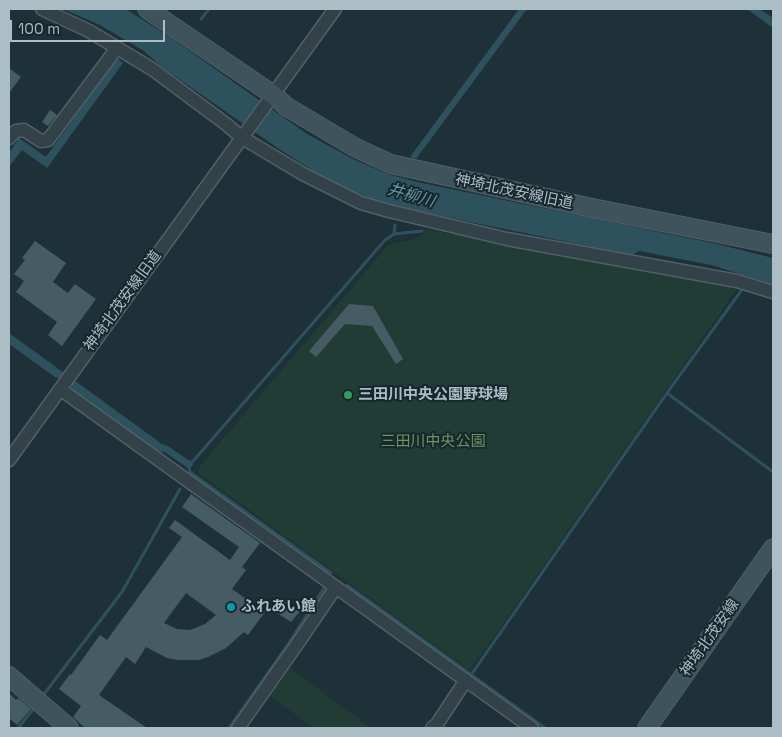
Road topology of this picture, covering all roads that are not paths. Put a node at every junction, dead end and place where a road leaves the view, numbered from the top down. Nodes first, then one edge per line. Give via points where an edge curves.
1 (42, 9) edge
2 (147, 9) edge
3 (335, 9) edge
4 (117, 48) junction
5 (270, 97) junction
6 (244, 134) junction
7 (9, 138) edge
8 (773, 244) edge
9 (773, 292) edge
10 (65, 382) junction
11 (9, 460) edge
12 (773, 548) edge
13 (336, 587) junction
14 (9, 676) edge
15 (466, 680) junction
16 (518, 724) edge
17 (69, 728) edge
18 (238, 728) edge
19 (432, 728) edge
20 (532, 728) edge
21 (647, 728) edge

1 - 4 street
2 - 5 street, 神埼北茂安線旧道
3 - 5 street
4 - 6 street
4 - 7 street via 48,140 41,141 24,130 16,131
5 - 6 street, 神埼北茂安線旧道
5 - 8 street, 神埼北茂安線旧道 via 356,148 391,164
6 - 9 street via 303,174 340,193 389,211 507,239 737,281
6 - 10 street, 神埼北茂安線旧道
10 - 11 street, 神埼北茂安線旧道
10 - 13 street
12 - 21 street, 神埼北茂安線
13 - 15 street
13 - 18 street
14 - 17 street
15 - 16 street
15 - 19 street
16 - 20 street

